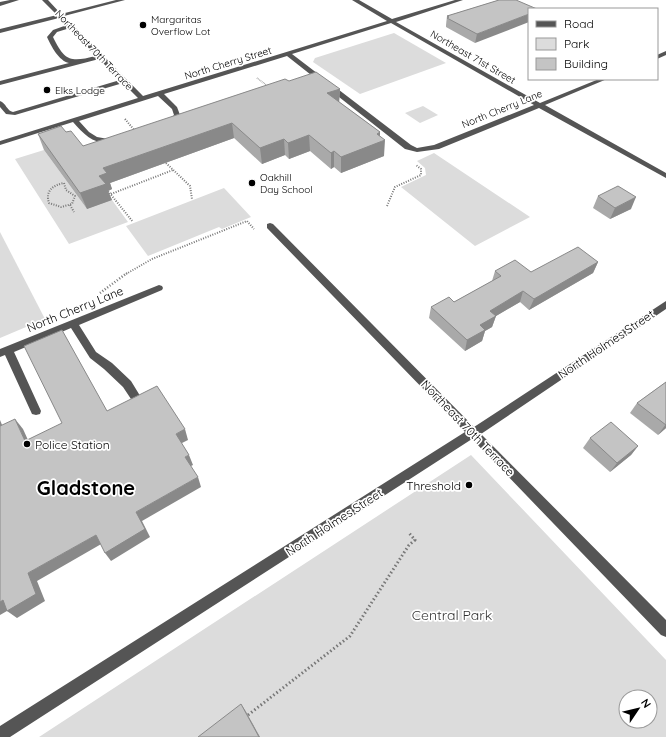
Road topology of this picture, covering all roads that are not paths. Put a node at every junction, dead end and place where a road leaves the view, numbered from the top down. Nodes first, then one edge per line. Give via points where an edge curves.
1 (16, 0) edge
2 (45, 0) edge
3 (122, 0) edge
4 (355, 0) edge
5 (460, 0) edge
6 (0, 4) edge
7 (61, 16) junction
8 (392, 21) junction
9 (71, 26) junction
10 (0, 31) edge
11 (288, 54) junction
12 (99, 56) junction
13 (78, 62) junction
14 (602, 80) edge
15 (124, 82) junction
16 (0, 83) edge
17 (160, 94) junction
18 (142, 99) junction
19 (0, 102) edge
20 (540, 106) junction
21 (75, 120) junction
22 (162, 125) edge
23 (137, 134) edge
24 (0, 143) edge
25 (666, 176) edge
26 (270, 226) road end
27 (159, 288) dead end
28 (666, 304) edge
29 (73, 323) junction
30 (4, 352) edge
31 (137, 399) edge
32 (36, 411) dead end
33 (473, 433) junction
34 (666, 630) edge
35 (0, 735) edge

1 - 6 street
2 - 7 street, Northeast 70th Terrace
3 - 7 street
4 - 8 street, Northeast 71st Street
5 - 8 street, North Cherry Street
7 - 9 street, Northeast 70th Terrace
7 - 10 street
8 - 11 street, North Cherry Street
8 - 20 street, Northeast 71st Street
9 - 12 street, Northeast 70th Terrace
9 - 13 street via 53,32 50,40 68,61
11 - 17 street, North Cherry Street
11 - 20 street, North Cherry Lane via 408,147 417,150 430,149
12 - 13 street
12 - 15 street, Northeast 70th Terrace
13 - 16 street
14 - 20 street, North Cherry Lane
15 - 18 street, Northeast 70th Terrace
15 - 19 street via 13,114 8,113
17 - 18 street, North Cherry Street
17 - 22 street via 175,108 178,115
18 - 21 street, North Cherry Street
20 - 25 street, Northeast 71st Street
21 - 23 street via 88,135 103,142
21 - 24 street, North Cherry Street
26 - 33 street, Northeast 70th Terrace
27 - 29 street, North Cherry Lane
28 - 33 street, North Holmes Street
29 - 30 street, North Cherry Lane
29 - 31 street via 93,355 127,384
30 - 32 street
33 - 34 street, Northeast 70th Terrace
33 - 35 street, North Holmes Street

